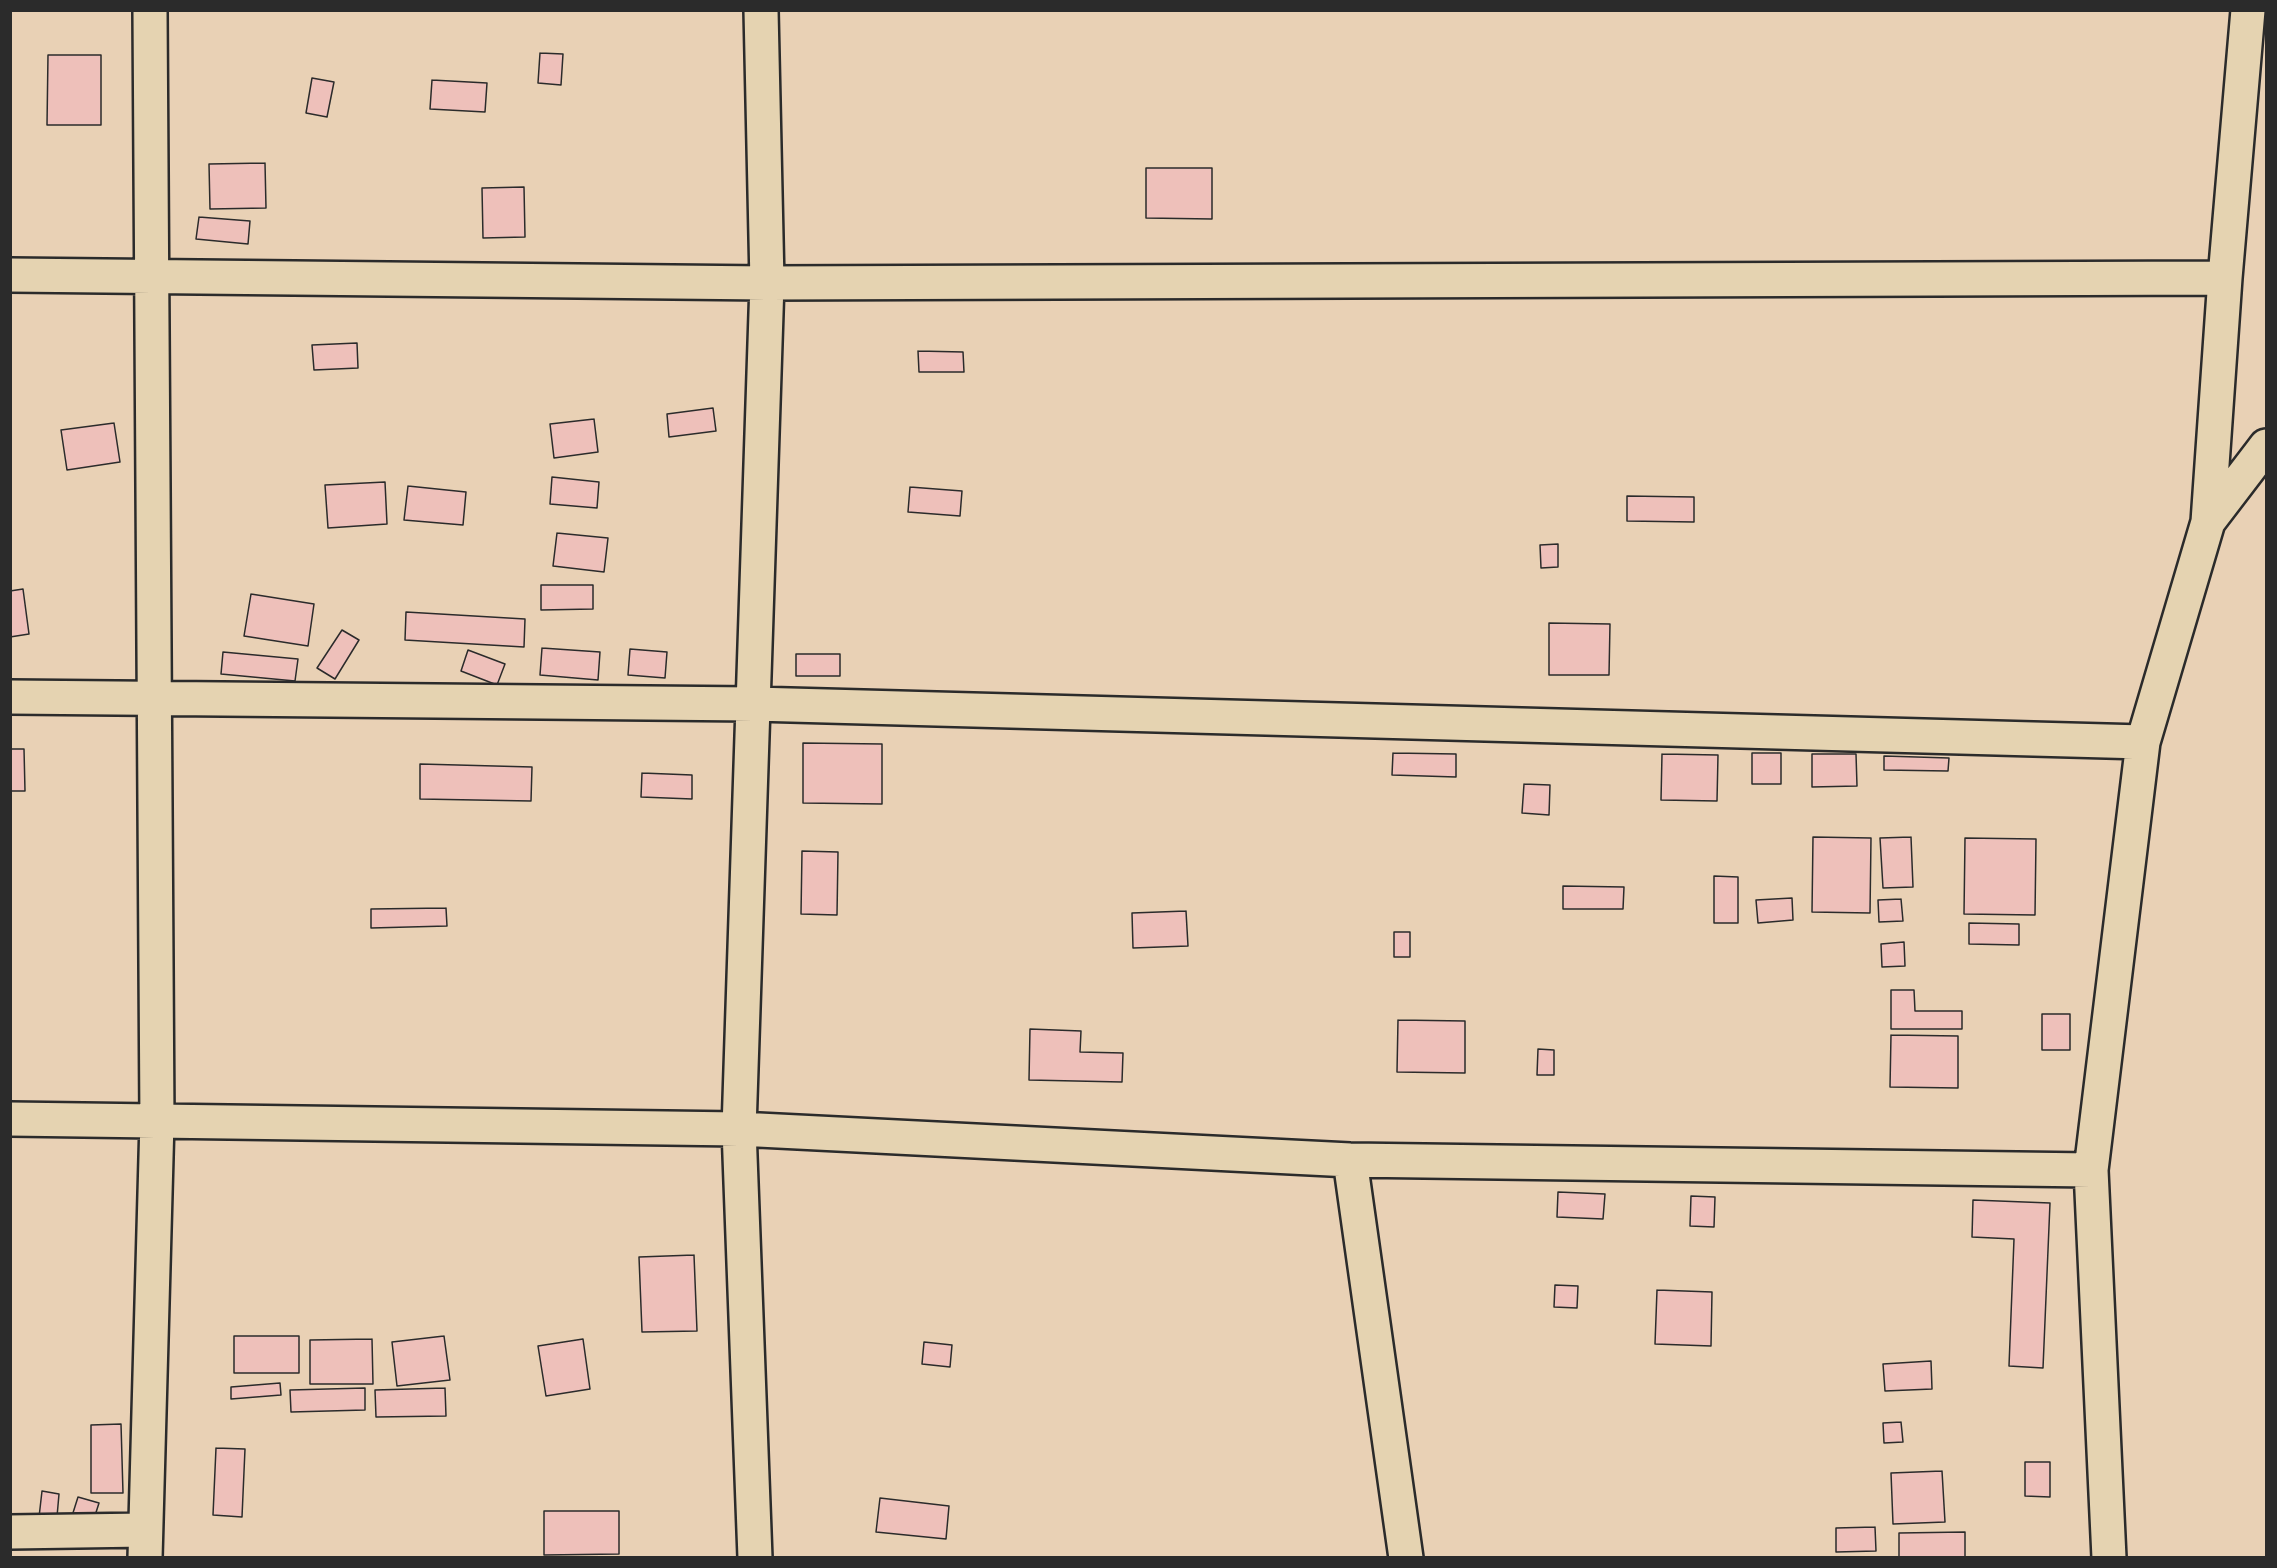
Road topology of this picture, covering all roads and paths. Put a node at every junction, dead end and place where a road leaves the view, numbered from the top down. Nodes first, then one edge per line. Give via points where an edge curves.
1 (150, 10) edge
2 (760, 10) edge
3 (2248, 10) edge
4 (10, 275) edge
5 (150, 277) junction
6 (2225, 278) junction
7 (767, 283) junction
8 (2266, 446) edge
9 (2208, 522) junction
10 (10, 697) edge
11 (156, 699) junction
12 (754, 704) junction
13 (2143, 742) junction
14 (10, 1119) edge
15 (157, 1121) junction
16 (739, 1129) junction
17 (1350, 1160) junction
18 (2091, 1170) junction
19 (10, 1532) edge
20 (145, 1544) edge
21 (755, 1557) edge
22 (1406, 1557) edge
23 (2109, 1557) edge

1 - 5 street
2 - 7 street
3 - 6 street
4 - 5 street
5 - 7 street
5 - 11 street
6 - 7 street
6 - 9 street
7 - 12 street
8 - 9 street
9 - 13 street
10 - 11 street
11 - 12 street
11 - 15 street
12 - 13 street
12 - 16 street
13 - 18 street
14 - 15 street
15 - 16 street
15 - 20 street
16 - 17 street
16 - 21 street
17 - 18 street
17 - 22 street
18 - 23 street
19 - 20 street

